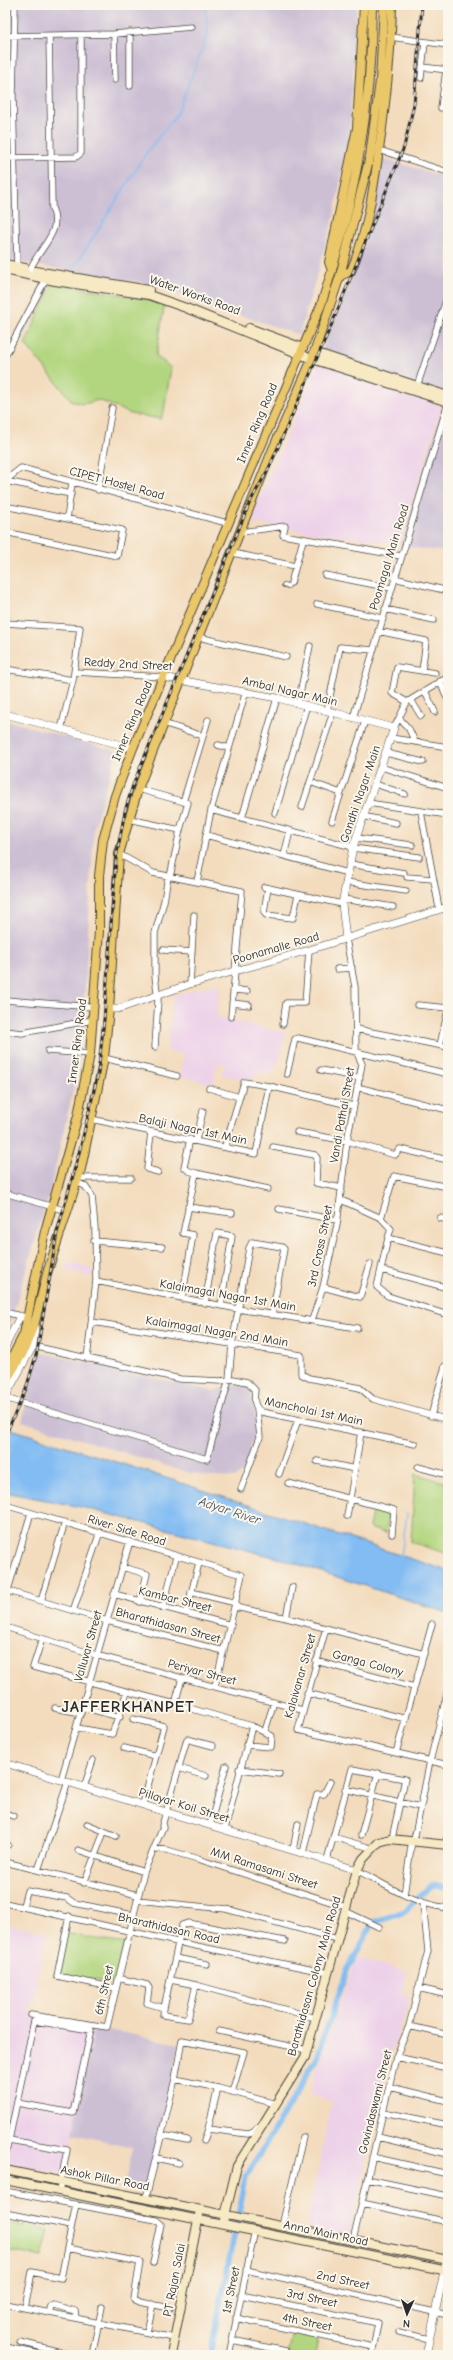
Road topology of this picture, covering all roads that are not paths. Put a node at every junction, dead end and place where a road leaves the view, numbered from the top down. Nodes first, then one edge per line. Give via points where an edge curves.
1 (15, 5) edge
2 (364, 5) edge
3 (372, 5) edge
4 (384, 5) edge
5 (392, 5) edge
6 (191, 27) dead end
7 (130, 32) junction
8 (114, 34) junction
9 (81, 35) junction
10 (5, 36) edge
11 (49, 36) junction
12 (15, 37) junction
13 (391, 37) junction
14 (425, 42) junction
15 (448, 45) edge
16 (422, 67) junction
17 (447, 70) edge
18 (421, 78) dead end
19 (115, 80) dead end
20 (130, 86) dead end
21 (5, 96) edge
22 (13, 96) junction
23 (441, 108) dead end
24 (5, 136) edge
25 (14, 136) junction
26 (379, 150) junction
27 (5, 158) edge
28 (14, 158) junction
29 (52, 158) junction
30 (448, 172) edge
31 (5, 264) edge
32 (17, 266) junction
33 (5, 270) edge
34 (29, 272) junction
35 (332, 272) junction
36 (340, 276) junction
37 (51, 277) junction
38 (448, 295) edge
39 (301, 351) junction
40 (313, 355) junction
41 (5, 356) edge
42 (416, 389) junction
43 (448, 396) edge
44 (448, 402) edge
45 (112, 408) dead end
46 (5, 481) edge
47 (72, 483) junction
48 (98, 490) junction
49 (71, 494) junction
50 (5, 506) edge
51 (67, 519) junction
52 (227, 523) junction
53 (5, 532) edge
54 (241, 532) junction
55 (303, 540) junction
56 (233, 553) junction
57 (401, 556) junction
58 (295, 566) junction
59 (325, 576) dead end
60 (394, 578) junction
61 (288, 584) dead end
62 (391, 588) junction
63 (444, 590) dead end
64 (317, 604) dead end
65 (385, 609) junction
66 (382, 618) junction
67 (434, 620) dead end
68 (5, 623) edge
69 (378, 632) junction
70 (198, 637) junction
71 (310, 646) dead end
72 (373, 650) junction
73 (286, 657) dead end
74 (5, 669) edge
75 (422, 671) junction
76 (75, 672) junction
77 (435, 673) dead end
78 (164, 677) junction
79 (448, 677) edge
80 (180, 678) junction
81 (73, 680) junction
82 (440, 681) junction
83 (425, 691) junction
84 (246, 692) junction
85 (277, 698) junction
86 (448, 700) edge
87 (409, 701) junction
88 (298, 703) junction
89 (306, 706) junction
90 (330, 712) junction
91 (435, 712) dead end
92 (5, 714) edge
93 (421, 716) dead end
94 (353, 718) junction
95 (400, 719) junction
96 (208, 720) dead end
97 (365, 721) junction
98 (163, 723) junction
99 (394, 728) junction
100 (61, 729) junction
101 (203, 736) junction
102 (392, 738) junction
103 (415, 742) junction
104 (218, 745) dead end
105 (133, 748) junction
106 (229, 748) junction
107 (448, 748) edge
108 (386, 754) junction
109 (423, 762) dead end
110 (381, 767) junction
111 (310, 782) junction
112 (375, 784) junction
113 (448, 788) edge
114 (138, 789) junction
115 (341, 794) junction
116 (405, 794) dead end
117 (368, 802) junction
118 (185, 803) junction
119 (302, 807) dead end
120 (211, 810) junction
121 (421, 812) junction
122 (275, 813) dead end
123 (448, 815) edge
124 (362, 816) junction
125 (242, 818) junction
126 (129, 819) junction
127 (332, 820) dead end
128 (396, 822) dead end
129 (180, 830) junction
130 (290, 830) junction
131 (206, 835) junction
132 (356, 838) junction
133 (412, 845) dead end
134 (353, 847) junction
135 (119, 854) junction
136 (284, 856) junction
137 (419, 857) dead end
138 (350, 864) junction
139 (348, 873) junction
140 (169, 877) junction
141 (433, 879) junction
142 (197, 882) junction
143 (346, 882) junction
144 (406, 891) dead end
145 (298, 895) junction
146 (342, 902) junction
147 (393, 907) dead end
148 (448, 907) edge
149 (439, 908) junction
150 (194, 915) dead end
151 (346, 939) junction
152 (163, 950) dead end
153 (309, 950) junction
154 (192, 952) junction
155 (352, 968) junction
156 (337, 969) dead end
157 (236, 971) junction
158 (190, 984) junction
159 (234, 990) junction
160 (247, 991) dead end
161 (158, 995) junction
162 (5, 1000) edge
163 (232, 1003) junction
164 (418, 1004) dead end
165 (249, 1005) dead end
166 (93, 1007) junction
167 (109, 1009) junction
168 (448, 1009) edge
169 (230, 1017) dead end
170 (92, 1020) junction
171 (283, 1024) dead end
172 (356, 1028) junction
173 (5, 1031) edge
174 (440, 1045) junction
175 (155, 1047) dead end
176 (448, 1047) edge
177 (48, 1051) dead end
178 (356, 1051) junction
179 (90, 1054) junction
180 (104, 1058) junction
181 (321, 1070) dead end
182 (287, 1074) dead end
183 (448, 1074) edge
184 (177, 1076) dead end
185 (360, 1078) junction
186 (269, 1086) junction
187 (357, 1087) junction
188 (209, 1088) dead end
189 (239, 1097) junction
190 (353, 1106) junction
191 (448, 1110) edge
192 (203, 1111) dead end
193 (91, 1119) junction
194 (151, 1132) junction
195 (297, 1132) dead end
196 (193, 1140) junction
197 (346, 1141) junction
198 (225, 1146) junction
199 (273, 1146) dead end
200 (448, 1160) edge
201 (158, 1172) dead end
202 (196, 1173) junction
203 (131, 1178) dead end
204 (77, 1180) junction
205 (448, 1187) edge
206 (342, 1188) junction
207 (268, 1189) dead end
208 (5, 1193) edge
209 (341, 1200) junction
210 (52, 1206) junction
211 (188, 1208) junction
212 (279, 1209) dead end
213 (67, 1210) junction
214 (232, 1213) dead end
215 (381, 1218) junction
216 (440, 1218) dead end
217 (337, 1220) junction
218 (448, 1220) edge
219 (388, 1238) junction
220 (94, 1241) junction
221 (162, 1247) dead end
222 (448, 1253) edge
223 (370, 1264) dead end
224 (382, 1270) junction
225 (96, 1281) junction
226 (323, 1287) junction
227 (448, 1288) edge
228 (182, 1299) junction
229 (205, 1303) junction
230 (221, 1306) junction
231 (238, 1309) junction
232 (5, 1312) edge
233 (448, 1314) edge
234 (272, 1315) junction
235 (28, 1319) junction
236 (312, 1320) junction
237 (92, 1322) junction
238 (357, 1328) dead end
239 (29, 1341) junction
240 (232, 1345) junction
241 (5, 1347) edge
242 (87, 1358) junction
243 (448, 1367) edge
244 (5, 1371) edge
245 (229, 1379) junction
246 (5, 1384) edge
247 (5, 1397) edge
248 (257, 1409) junction
249 (431, 1416) junction
250 (298, 1420) junction
251 (448, 1420) edge
252 (361, 1432) junction
253 (415, 1444) dead end
254 (317, 1461) dead end
255 (418, 1467) dead end
256 (355, 1469) junction
257 (279, 1474) dead end
258 (448, 1475) edge
259 (288, 1483) dead end
260 (241, 1489) dead end
261 (350, 1498) junction
262 (5, 1505) edge
263 (31, 1513) junction
264 (347, 1516) dead end
265 (65, 1522) junction
266 (100, 1532) junction
267 (392, 1534) dead end
268 (130, 1541) junction
269 (176, 1557) junction
270 (199, 1563) junction
271 (122, 1567) junction
272 (292, 1587) dead end
273 (6, 1591) edge
274 (191, 1592) junction
275 (114, 1594) junction
276 (5, 1600) edge
277 (41, 1601) junction
278 (140, 1602) junction
279 (236, 1605) junction
280 (163, 1608) junction
281 (73, 1611) junction
282 (186, 1613) junction
283 (286, 1618) junction
284 (107, 1621) junction
285 (432, 1624) dead end
286 (231, 1625) junction
287 (5, 1627) edge
288 (326, 1628) junction
289 (42, 1639) junction
290 (224, 1651) junction
291 (424, 1654) junction
292 (96, 1655) junction
293 (316, 1661) junction
294 (182, 1678) junction
295 (88, 1682) junction
296 (215, 1686) junction
297 (414, 1687) junction
298 (448, 1690) edge
299 (127, 1692) junction
300 (307, 1693) junction
301 (274, 1702) junction
302 (175, 1704) junction
303 (55, 1708) dead end
304 (82, 1710) junction
305 (302, 1710) junction
306 (120, 1718) junction
307 (133, 1719) dead end
308 (406, 1719) junction
309 (252, 1726) junction
310 (76, 1728) junction
311 (265, 1731) junction
312 (246, 1745) junction
313 (213, 1746) dead end
314 (124, 1748) dead end
315 (396, 1753) junction
316 (156, 1756) junction
317 (93, 1760) dead end
318 (430, 1761) junction
319 (5, 1763) edge
320 (448, 1765) edge
321 (226, 1766) dead end
322 (179, 1768) junction
323 (239, 1769) junction
324 (378, 1773) junction
325 (279, 1774) dead end
326 (206, 1776) dead end
327 (65, 1781) junction
328 (330, 1782) dead end
329 (84, 1787) junction
330 (345, 1789) junction
331 (372, 1796) junction
332 (400, 1803) junction
333 (143, 1804) junction
334 (420, 1807) junction
335 (167, 1812) junction
336 (5, 1813) edge
337 (13, 1816) dead end
338 (87, 1824) dead end
339 (298, 1824) dead end
340 (210, 1825) junction
341 (225, 1829) junction
342 (104, 1832) junction
343 (448, 1833) edge
344 (392, 1834) dead end
345 (361, 1835) dead end
346 (116, 1836) dead end
347 (333, 1837) junction
348 (413, 1840) junction
349 (446, 1845) edge
350 (371, 1848) junction
351 (154, 1849) junction
352 (78, 1850) dead end
353 (293, 1850) junction
354 (303, 1853) junction
355 (96, 1855) junction
356 (327, 1860) junction
357 (5, 1862) edge
358 (38, 1870) junction
359 (357, 1870) junction
360 (144, 1872) junction
361 (84, 1883) junction
362 (404, 1895) junction
363 (138, 1898) junction
364 (5, 1903) edge
365 (423, 1903) junction
366 (23, 1906) junction
367 (448, 1908) edge
368 (346, 1909) junction
369 (133, 1914) junction
370 (69, 1916) junction
371 (379, 1927) dead end
372 (130, 1930) junction
373 (337, 1939) junction
374 (177, 1942) junction
375 (285, 1942) dead end
376 (175, 1958) junction
377 (208, 1964) dead end
378 (328, 1973) junction
379 (118, 1978) junction
380 (171, 1980) junction
381 (196, 1985) junction
382 (116, 1988) junction
383 (418, 1988) junction
384 (448, 1995) edge
385 (164, 2008) junction
386 (31, 2015) dead end
387 (316, 2018) junction
388 (409, 2026) junction
389 (219, 2032) dead end
390 (448, 2035) edge
391 (307, 2050) junction
392 (396, 2057) junction
393 (448, 2068) edge
394 (175, 2079) junction
395 (390, 2087) junction
396 (218, 2088) junction
397 (232, 2092) junction
398 (448, 2101) edge
399 (17, 2103) junction
400 (274, 2103) junction
401 (384, 2112) junction
402 (448, 2125) edge
403 (208, 2129) junction
404 (162, 2135) junction
405 (303, 2137) dead end
406 (378, 2137) junction
407 (9, 2140) junction
408 (187, 2140) dead end
409 (204, 2141) dead end
410 (448, 2154) edge
411 (5, 2156) edge
412 (372, 2157) junction
413 (156, 2158) junction
414 (179, 2163) dead end
415 (5, 2170) edge
416 (448, 2174) edge
417 (368, 2179) junction
418 (5, 2180) edge
419 (61, 2181) junction
420 (5, 2190) edge
421 (59, 2191) junction
422 (448, 2196) edge
423 (146, 2198) junction
424 (362, 2203) junction
425 (76, 2204) junction
426 (203, 2210) junction
427 (5, 2213) edge
428 (229, 2215) junction
429 (202, 2219) junction
430 (448, 2222) edge
431 (227, 2224) junction
432 (71, 2226) junction
433 (282, 2226) junction
434 (255, 2230) junction
435 (353, 2240) junction
436 (67, 2248) junction
437 (447, 2258) edge
438 (153, 2263) dead end
439 (246, 2270) junction
440 (446, 2270) edge
441 (241, 2295) junction
442 (5, 2304) edge
443 (153, 2304) junction
444 (102, 2307) dead end
445 (25, 2308) junction
446 (170, 2308) dead end
447 (435, 2311) junction
448 (448, 2315) edge
449 (236, 2318) junction
450 (99, 2323) junction
451 (147, 2332) junction
452 (399, 2332) dead end
453 (174, 2338) junction
454 (430, 2339) junction
455 (232, 2340) junction
456 (20, 2342) dead end
457 (5, 2347) edge
458 (374, 2347) junction
459 (5, 2351) edge
460 (285, 2352) dead end
461 (24, 2355) edge
462 (46, 2355) edge
463 (73, 2355) edge
464 (92, 2355) edge
465 (171, 2355) edge
466 (175, 2355) edge
467 (229, 2355) edge
468 (372, 2355) edge
469 (426, 2355) edge

1 - 12 street
2 - 35 main road via 357,128 329,262
3 - 35 main road, Inner Ring Road via 371,80 366,121
4 - 36 main road, Inner Ring Road via 380,82 374,130 364,186
5 - 13 main road
6 - 7 street
7 - 8 street
7 - 20 street
8 - 9 street
8 - 19 street
9 - 11 street
9 - 29 street via 81,153 76,157
10 - 12 street
11 - 12 street
11 - 29 street
12 - 22 street
13 - 14 street
13 - 26 main road
14 - 15 street
14 - 16 street
16 - 17 street
16 - 18 street
17 - 23 street
21 - 22 street
22 - 25 street
24 - 25 street
25 - 28 street
26 - 30 street
26 - 36 main road via 363,238 351,271
27 - 28 street
28 - 29 street
28 - 32 street
29 - 34 street via 52,208 56,223 53,233
31 - 32 main road, Water Works Road
32 - 34 main road, Water Works Road
33 - 34 main road, Water Works Road
34 - 37 main road, Water Works Road
35 - 39 main road, Inner Ring Road
36 - 40 main road, Inner Ring Road
37 - 39 main road, Water Works Road via 149,295
37 - 39 main road, Water Works Road via 124,285 162,294
37 - 41 street
38 - 42 street
39 - 40 main road
39 - 52 main road, Inner Ring Road
40 - 42 main road
40 - 54 main road, Inner Ring Road
42 - 43 main road
42 - 44 main road
44 - 57 street, Poomagal Main Road
45 - 48 street
46 - 47 street, CIPET Hostel Road via 20,468
46 - 49 street
47 - 48 street, CIPET Hostel Road
47 - 49 street
48 - 52 street, CIPET Hostel Road
49 - 51 street
50 - 51 street
51 - 53 street via 122,530 117,556
52 - 78 main road, Inner Ring Road
54 - 55 street via 285,526 282,535
54 - 56 main road, Inner Ring Road
55 - 57 street
55 - 58 street
56 - 58 street
56 - 70 main road, Inner Ring Road
57 - 60 street, Poomagal Main Road
58 - 61 street
59 - 62 street
60 - 62 street, Poomagal Main Road
60 - 63 street
62 - 65 street, Poomagal Main Road
64 - 66 street
65 - 66 street, Poomagal Main Road
65 - 67 street
66 - 69 street, Poomagal Main Road
68 - 76 street via 80,628
69 - 72 street, Poomagal Main Road
69 - 75 street via 426,641
70 - 73 street
70 - 80 main road, Inner Ring Road
71 - 88 street
72 - 90 street via 340,647
72 - 94 street, Poomagal Main Road
74 - 81 street
75 - 77 street
75 - 87 street via 397,667 392,693
76 - 78 street, Reddy 2nd Street
76 - 81 street
78 - 80 street, Reddy 2nd Street
78 - 105 main road, Inner Ring Road
79 - 82 street
80 - 84 street, Ambal Nagar Main
80 - 98 main road, Inner Ring Road
81 - 100 street
82 - 83 street
82 - 86 street
83 - 87 street
83 - 91 street
84 - 85 street, Ambal Nagar Main
84 - 106 street
85 - 88 street, Ambal Nagar Main
85 - 125 street
87 - 93 street
87 - 95 street
88 - 89 street, Ambal Nagar Main
89 - 90 street, Ambal Nagar Main
89 - 122 street
90 - 94 street, Ambal Nagar Main
90 - 111 street
92 - 100 street
94 - 97 street, Ambal Nagar Main
95 - 99 street
95 - 103 street via 409,729
96 - 101 street
97 - 99 street, Ambal Nagar Main
97 - 115 street
98 - 101 street
98 - 114 main road, Inner Ring Road
99 - 102 street, Gandhi Nagar Main
100 - 105 street
101 - 118 street
102 - 103 street
102 - 108 street, Gandhi Nagar Main
103 - 107 street
104 - 106 street
105 - 166 main road, Inner Ring Road via 102,840 98,876 99,931
106 - 120 street
108 - 109 street
108 - 110 street, Gandhi Nagar Main
110 - 112 street, Gandhi Nagar Main
110 - 113 street
111 - 115 street
111 - 119 street
112 - 116 street
112 - 117 street, Gandhi Nagar Main
114 - 118 street
114 - 126 main road, Inner Ring Road
115 - 127 street
117 - 121 street
117 - 124 street, Gandhi Nagar Main
118 - 129 street
120 - 125 street
120 - 131 street
121 - 123 street
121 - 141 street
124 - 128 street
124 - 132 street, Gandhi Nagar Main
125 - 130 street
126 - 129 street
126 - 135 main road, Inner Ring Road
129 - 140 street
130 - 134 street
130 - 136 street
131 - 136 street
131 - 142 street
132 - 133 street
132 - 134 street, Gandhi Nagar Main
134 - 137 street
134 - 138 street, Gandhi Nagar Main
135 - 140 street via 153,873
135 - 167 main road, Inner Ring Road
136 - 139 street
138 - 139 street, Gandhi Nagar Main
138 - 141 street
139 - 143 street, Gandhi Nagar Main
140 - 142 street
140 - 161 street via 155,933 155,976
141 - 149 street
142 - 157 street via 242,891
143 - 144 street
143 - 146 street, Gandhi Nagar Main
145 - 145 street via 266,888 264,912 266,915 293,918
145 - 146 street
146 - 147 street
146 - 151 street, Gandhi Nagar Main
148 - 149 street, Poonamalle Road
149 - 151 street, Poonamalle Road
150 - 154 street
151 - 153 street, Poonamalle Road
151 - 155 street, Vandi Pathai Street
152 - 154 street
153 - 157 street, Poonamalle Road
153 - 171 street via 305,1003 286,1003
154 - 158 street
155 - 156 street
155 - 172 street, Vandi Pathai Street
157 - 158 street, Poonamalle Road
157 - 159 street
158 - 161 street, Poonamalle Road
159 - 160 street
159 - 163 street
161 - 167 street, Poonamalle Road via 118,1009
161 - 175 street
162 - 166 street
163 - 165 street
163 - 169 street
164 - 168 street
166 - 170 main road, Inner Ring Road
167 - 180 main road, Inner Ring Road
168 - 174 street
170 - 173 street via 14,1032
170 - 179 main road, Inner Ring Road
172 - 174 street
172 - 178 street, Vandi Pathai Street
174 - 176 street
177 - 179 street
178 - 182 street via 296,1038
178 - 183 street
178 - 185 street, Vandi Pathai Street via 362,1064
179 - 210 main road, Inner Ring Road via 78,1116
180 - 184 street
180 - 193 main road, Inner Ring Road
181 - 185 street
185 - 187 street, Vandi Pathai Street
186 - 189 street via 244,1082
186 - 190 street
186 - 198 street, Balaji Nagar 1st Main via 256,1154
187 - 190 street, Vandi Pathai Street
187 - 191 street
188 - 189 street
189 - 198 street
190 - 197 street, Vandi Pathai Street
192 - 196 street
193 - 194 street, Balaji Nagar 1st Main
193 - 204 main road, Inner Ring Road
194 - 196 street, Balaji Nagar 1st Main
194 - 201 street via 147,1169
195 - 197 street
196 - 198 street, Balaji Nagar 1st Main
196 - 202 street via 187,1151 184,1166 189,1172
197 - 200 street via 395,1154 400,1149
197 - 206 street, Vandi Pathai Street
199 - 206 street via 315,1155 316,1183
202 - 207 street
202 - 211 street
203 - 204 street
204 - 213 main road, Inner Ring Road
204 - 220 street via 92,1196
205 - 215 street via 394,1176
206 - 209 street, Vandi Pathai Street
208 - 210 street
209 - 215 street
209 - 217 street, 3rd Cross Street
210 - 213 street
210 - 235 main road, Inner Ring Road
211 - 214 street
211 - 228 street via 183,1233 193,1235
212 - 217 street
213 - 235 main road, Inner Ring Road via 48,1270
215 - 219 street via 391,1229
216 - 218 street
217 - 226 street, 3rd Cross Street
219 - 222 street
219 - 224 street
220 - 221 street
220 - 225 street
223 - 226 street via 360,1296
224 - 227 street
224 - 233 street via 377,1287 382,1293
225 - 228 street, Kalaimagal Nagar 1st Main
225 - 237 street
226 - 236 street, 3rd Cross Street
228 - 229 street, Kalaimagal Nagar 1st Main
229 - 230 street, Kalaimagal Nagar 1st Main
229 - 230 street via 217,1233 232,1236
230 - 231 street, Kalaimagal Nagar 1st Main
231 - 234 street, Kalaimagal Nagar 1st Main
231 - 234 street via 250,1245 252,1242 268,1244 284,1249
231 - 240 street
232 - 235 street
234 - 236 street, Kalaimagal Nagar 1st Main
235 - 239 main road, Inner Ring Road
235 - 239 street
235 - 241 street
236 - 238 street, Kalaimagal Nagar 1st Main
237 - 240 street, Kalaimagal Nagar 2nd Main
237 - 242 street
239 - 242 street
239 - 244 main road
239 - 246 main road
239 - 247 street
240 - 245 street
240 - 249 street, Kalaimagal Nagar 2nd Main via 301,1356 301,1374 309,1378 360,1388 373,1399
242 - 245 street via 180,1380
243 - 249 street via 445,1366
245 - 247 street via 207,1459
245 - 248 street, Mancholai 1st Main via 251,1385 255,1390
248 - 250 street, Mancholai 1st Main
248 - 260 street via 260,1437
249 - 251 street
250 - 252 street, Mancholai 1st Main
250 - 257 street
252 - 253 street, Mancholai 1st Main
252 - 256 street
254 - 256 street
255 - 258 street
256 - 261 street
259 - 261 street
261 - 264 street
261 - 267 street via 394,1510
262 - 263 street, River Side Road
263 - 265 street, River Side Road
263 - 273 street
265 - 266 street, River Side Road
265 - 277 street
266 - 268 street, River Side Road
266 - 281 street
268 - 269 street, River Side Road
268 - 271 street, Valluvar Street
269 - 270 street, River Side Road
269 - 280 street
270 - 274 street
270 - 279 street, River Side Road via 242,1575
271 - 275 street, Valluvar Street
271 - 278 street via 147,1574
272 - 283 street
273 - 276 street
273 - 277 street, Bharathidasan Street
274 - 279 street
274 - 282 street
275 - 278 street, Kambar Street
275 - 284 street, Valluvar Street
277 - 281 street, Bharathidasan Street
278 - 280 street, Kambar Street
279 - 283 street
279 - 286 street
280 - 282 street, Kambar Street
281 - 284 street, Bharathidasan Street
282 - 286 street, Kambar Street
283 - 288 street
284 - 290 street, Bharathidasan Street
284 - 292 street, Valluvar Street
285 - 291 street
286 - 290 street
287 - 289 street, Periyar Street
288 - 291 street
288 - 293 street, Kalaivanar Street
289 - 292 street, Periyar Street
289 - 295 street via 33,1667
290 - 296 street
291 - 297 street
292 - 294 street, Periyar Street
292 - 295 street, Valluvar Street
293 - 297 street, Ganga Colony
293 - 300 street, Kalaivanar Street
294 - 296 street, Periyar Street
294 - 302 street
295 - 299 street
295 - 304 street, Valluvar Street
296 - 301 street, Periyar Street
297 - 308 street
298 - 318 street
299 - 302 street
299 - 306 street
300 - 305 street, Kalaivanar Street
300 - 308 street
301 - 305 street, Periyar Street
301 - 311 street
302 - 309 street
303 - 304 street
304 - 306 street
304 - 310 street, Valluvar Street
305 - 315 street, Kalaivanar Street via 298,1730
306 - 310 street via 112,1734
307 - 316 street via 164,1726
308 - 315 street
309 - 311 street
309 - 312 street
310 - 327 street, Valluvar Street
311 - 312 street via 272,1736 271,1747
312 - 323 street
313 - 322 street, 6th Street via 187,1739
314 - 316 street
315 - 318 street
316 - 333 street
317 - 329 street
318 - 320 street
318 - 334 street
319 - 327 street, Pillayar Koil Street
321 - 340 street
322 - 326 street
322 - 335 street, 6th Street
323 - 325 street
323 - 341 street
324 - 330 street via 352,1769
324 - 331 street
324 - 332 street via 405,1779
327 - 329 street, Pillayar Koil Street
327 - 358 street, Valluvar Street
328 - 354 street via 324,1794 317,1794
329 - 333 street, Pillayar Koil Street
330 - 331 street
330 - 347 street
331 - 332 street
331 - 345 street
332 - 334 street
332 - 344 street
333 - 335 street, Pillayar Koil Street
334 - 348 street
335 - 340 street, Pillayar Koil Street
335 - 351 street, 6th Street
336 - 337 street
338 - 342 street
339 - 353 street
340 - 341 street, Pillayar Koil Street
341 - 353 street, Pillayar Koil Street
342 - 346 street
342 - 355 street
343 - 349 street
347 - 350 street
347 - 356 street
348 - 349 main road
348 - 350 main road via 390,1839
348 - 362 street
350 - 359 main road, Barathidasan Colony Main Road
351 - 360 street, 6th Street
351 - 368 street, MM Ramasami Street via 198,1859
352 - 355 street
353 - 354 street, Pillayar Koil Street
354 - 356 street, Pillayar Koil Street
355 - 360 street
355 - 361 street
356 - 359 street, Pillayar Koil Street
357 - 358 street
358 - 361 street
359 - 362 street
359 - 368 main road, Barathidasan Colony Main Road
360 - 363 street, 6th Street
361 - 363 street
362 - 365 street
363 - 369 street, 6th Street
363 - 373 street via 226,1909
364 - 366 street, Bharathidasan Road
365 - 367 street
365 - 383 street, Govindaswami Street via 428,1951
366 - 369 street via 27,1891
366 - 370 street, Bharathidasan Road
368 - 371 street, MM Ramasami Street
368 - 373 main road, Barathidasan Colony Main Road
369 - 372 street, 6th Street
370 - 372 street, Bharathidasan Road
370 - 382 street via 57,1976
372 - 374 street, Bharathidasan Road
372 - 379 street, 6th Street
373 - 378 main road, Barathidasan Colony Main Road
374 - 375 street via 182,1925 188,1922
374 - 376 street
374 - 378 street, Bharathidasan Road
376 - 377 street
376 - 380 street
378 - 387 main road, Barathidasan Colony Main Road
379 - 382 street, 6th Street
379 - 385 street via 147,1985 147,2003
380 - 381 street
380 - 385 street
381 - 385 street via 188,2019 163,2015
381 - 387 street
382 - 386 street, 6th Street via 107,2027
383 - 384 street
383 - 388 street, Govindaswami Street
387 - 391 main road, Barathidasan Colony Main Road
388 - 390 street
388 - 392 street, Govindaswami Street
389 - 391 street
391 - 400 main road, Barathidasan Colony Main Road via 297,2071
392 - 393 street
392 - 395 street, Govindaswami Street
394 - 396 street
394 - 397 street via 182,2040 244,2052
394 - 404 street
395 - 398 street
395 - 401 street, Govindaswami Street
396 - 397 street
396 - 403 street
397 - 400 street
399 - 399 street via 34,2021 91,2030 73,2113
399 - 407 street
400 - 403 street via 254,2132 248,2134
400 - 428 main road, Barathidasan Colony Main Road via 237,2166
401 - 402 street
401 - 406 street, Govindaswami Street
403 - 409 street
404 - 408 street
404 - 413 street
405 - 433 street
406 - 410 street
406 - 412 street, Govindaswami Street
407 - 411 street
407 - 419 street via 67,2150
412 - 416 street
412 - 417 street, Govindaswami Street
413 - 414 street
413 - 423 street
415 - 419 main road, Ashok Pillar Road
417 - 422 street
417 - 424 street, Govindaswami Street
418 - 421 main road, Ashok Pillar Road
419 - 421 street
419 - 423 main road, Ashok Pillar Road
420 - 425 street
421 - 429 main road, Ashok Pillar Road
423 - 426 main road, Ashok Pillar Road
424 - 430 street
424 - 435 street, Govindaswami Street
425 - 432 street
425 - 438 street via 156,2220 161,2224
426 - 428 main road, Anna Main Road
426 - 429 main road, PT Rajan Salai
427 - 432 street
428 - 431 main road, Barathidasan Colony Main Road
428 - 433 main road, Anna Main Road
429 - 431 main road, Anna Main Road
429 - 453 main road, PT Rajan Salai
429 - 466 main road, PT Rajan Salai
431 - 434 main road, Anna Main Road
432 - 436 street
433 - 435 main road, Anna Main Road
434 - 439 street, 1st Street
434 - 440 main road, Anna Main Road
435 - 437 main road, Anna Main Road
436 - 443 street via 140,2262 134,2299
436 - 445 street via 60,2278 32,2272
437 - 440 street
439 - 441 street, 1st Street
439 - 447 street, 2nd Street
440 - 447 street
441 - 449 street, 1st Street
441 - 458 street, 3rd Street via 378,2323
442 - 445 street
443 - 446 street
443 - 451 street
444 - 450 street
445 - 450 street via 50,2313 51,2306 54,2305 75,2311 76,2318
447 - 448 street, 2nd Street
447 - 454 street
449 - 455 street, 1st Street
449 - 458 street, 4th Street
450 - 451 street
450 - 464 street
451 - 453 street
452 - 454 street
453 - 465 main road, PT Rajan Salai
454 - 469 street
455 - 460 street
455 - 467 street, 1st Street
456 - 463 street
457 - 462 street
458 - 468 street
459 - 461 street

